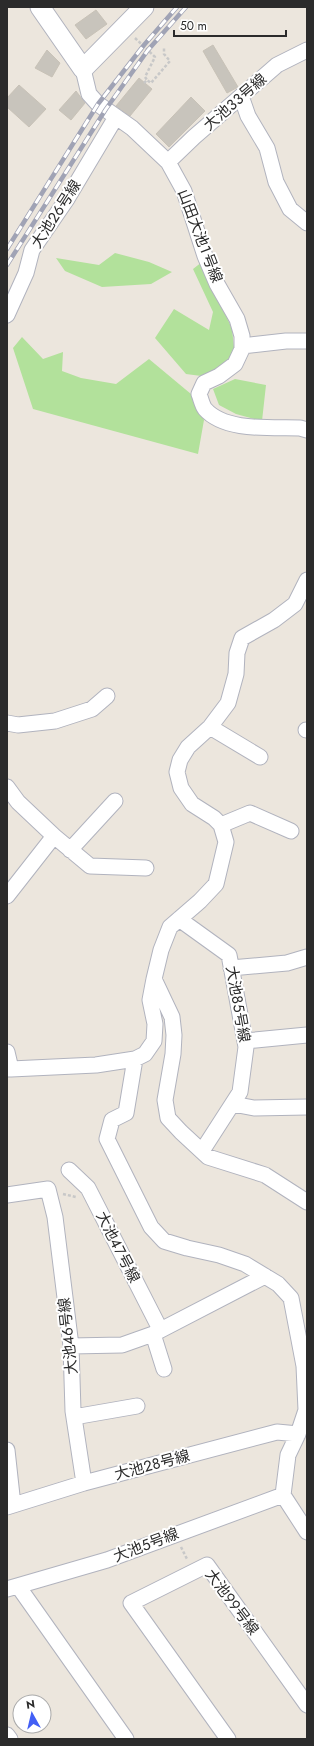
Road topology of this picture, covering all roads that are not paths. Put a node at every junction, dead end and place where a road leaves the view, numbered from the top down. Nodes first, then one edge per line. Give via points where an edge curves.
1 (40, 7) edge
2 (144, 7) edge
3 (307, 50) edge
4 (84, 69) junction
5 (241, 96) junction
6 (116, 118) junction
7 (168, 162) junction
8 (307, 223) edge
9 (7, 315) edge
10 (307, 340) edge
11 (242, 346) junction
12 (307, 430) edge
13 (307, 580) edge
14 (106, 696) dead end
15 (7, 723) edge
16 (210, 727) junction
17 (260, 757) dead end
18 (7, 787) edge
19 (116, 801) dead end
20 (221, 825) junction
21 (292, 831) dead end
22 (54, 836) junction
23 (70, 850) junction
24 (146, 868) dead end
25 (7, 896) edge
26 (179, 919) junction
27 (307, 957) edge
28 (231, 968) junction
29 (154, 979) junction
30 (307, 1035) edge
31 (245, 1040) junction
32 (7, 1052) edge
33 (135, 1059) junction
34 (9, 1069) edge
35 (233, 1104) junction
36 (307, 1107) edge
37 (202, 1151) junction
38 (69, 1170) dead end
39 (7, 1195) edge
40 (307, 1202) edge
41 (265, 1276) junction
42 (157, 1332) junction
43 (71, 1346) junction
44 (164, 1369) dead end
45 (137, 1406) dead end
46 (74, 1417) junction
47 (298, 1434) junction
48 (7, 1450) edge
49 (84, 1483) junction
50 (283, 1495) junction
51 (10, 1506) edge
52 (307, 1532) edge
53 (12, 1587) edge
54 (307, 1705) edge
55 (7, 1735) edge
56 (10, 1739) edge
57 (126, 1739) edge
58 (228, 1739) edge

1 - 4 street, 山田大池１号線
2 - 4 street
3 - 5 street, 大池３３号線 via 277,65
4 - 6 street, 山田大池１号線 via 89,94
5 - 7 street, 大池３３号線
5 - 8 street via 248,116 268,148 276,182 290,208
6 - 7 street, 山田大池１号線 via 132,128
6 - 9 street, 大池２６号線 via 67,199 32,250 26,273
7 - 11 street, 山田大池１号線 via 184,191 217,284 237,319
10 - 11 street
11 - 12 street via 235,364 204,383 200,394 204,408 215,418 236,426
13 - 16 street via 295,604 274,620 242,638 228,703
14 - 15 street via 92,709 55,721 18,725
16 - 17 street
16 - 20 street via 188,747 180,760 177,772 181,788 192,804
18 - 22 street via 18,802
19 - 23 street
20 - 21 street via 250,813
20 - 26 street via 226,842 216,884
22 - 23 street
22 - 25 street
23 - 24 street via 90,866
26 - 28 street, 大池８５号線 via 229,955
26 - 29 street via 170,927
27 - 28 street via 287,963
28 - 31 street, 大池８５号線
29 - 33 street via 150,1000 155,1024 154,1041 144,1054
29 - 37 street via 172,1018 174,1034 165,1100 168,1118
30 - 31 street
31 - 35 street, 大池８５号線 via 240,1092
32 - 34 street
33 - 34 street via 96,1065
33 - 41 street via 126,1113 112,1120 107,1140 151,1227 164,1241 225,1257 245,1264
35 - 36 street via 254,1108
35 - 37 street, 大池８５号線
37 - 40 street via 208,1157 265,1175
38 - 42 street, 大池４７号線 via 88,1188
39 - 43 street, 大池４６号線 via 48,1189 55,1217
41 - 42 street
41 - 47 street via 278,1284 291,1298 297,1326 304,1366 306,1410
42 - 43 street via 122,1345
42 - 44 street, 大池４７号線
43 - 46 street, 大池４６号線
45 - 46 street
46 - 49 street, 大池４６号線
47 - 49 street, 大池２８号線 via 277,1432
47 - 50 street via 288,1455
48 - 51 street
49 - 51 street, 大池２８号線
50 - 52 street
50 - 53 street, 大池５号線 via 107,1560
53 - 57 street
54 - 58 street, 大池９９号線 via 207,1565 131,1603
55 - 56 street

